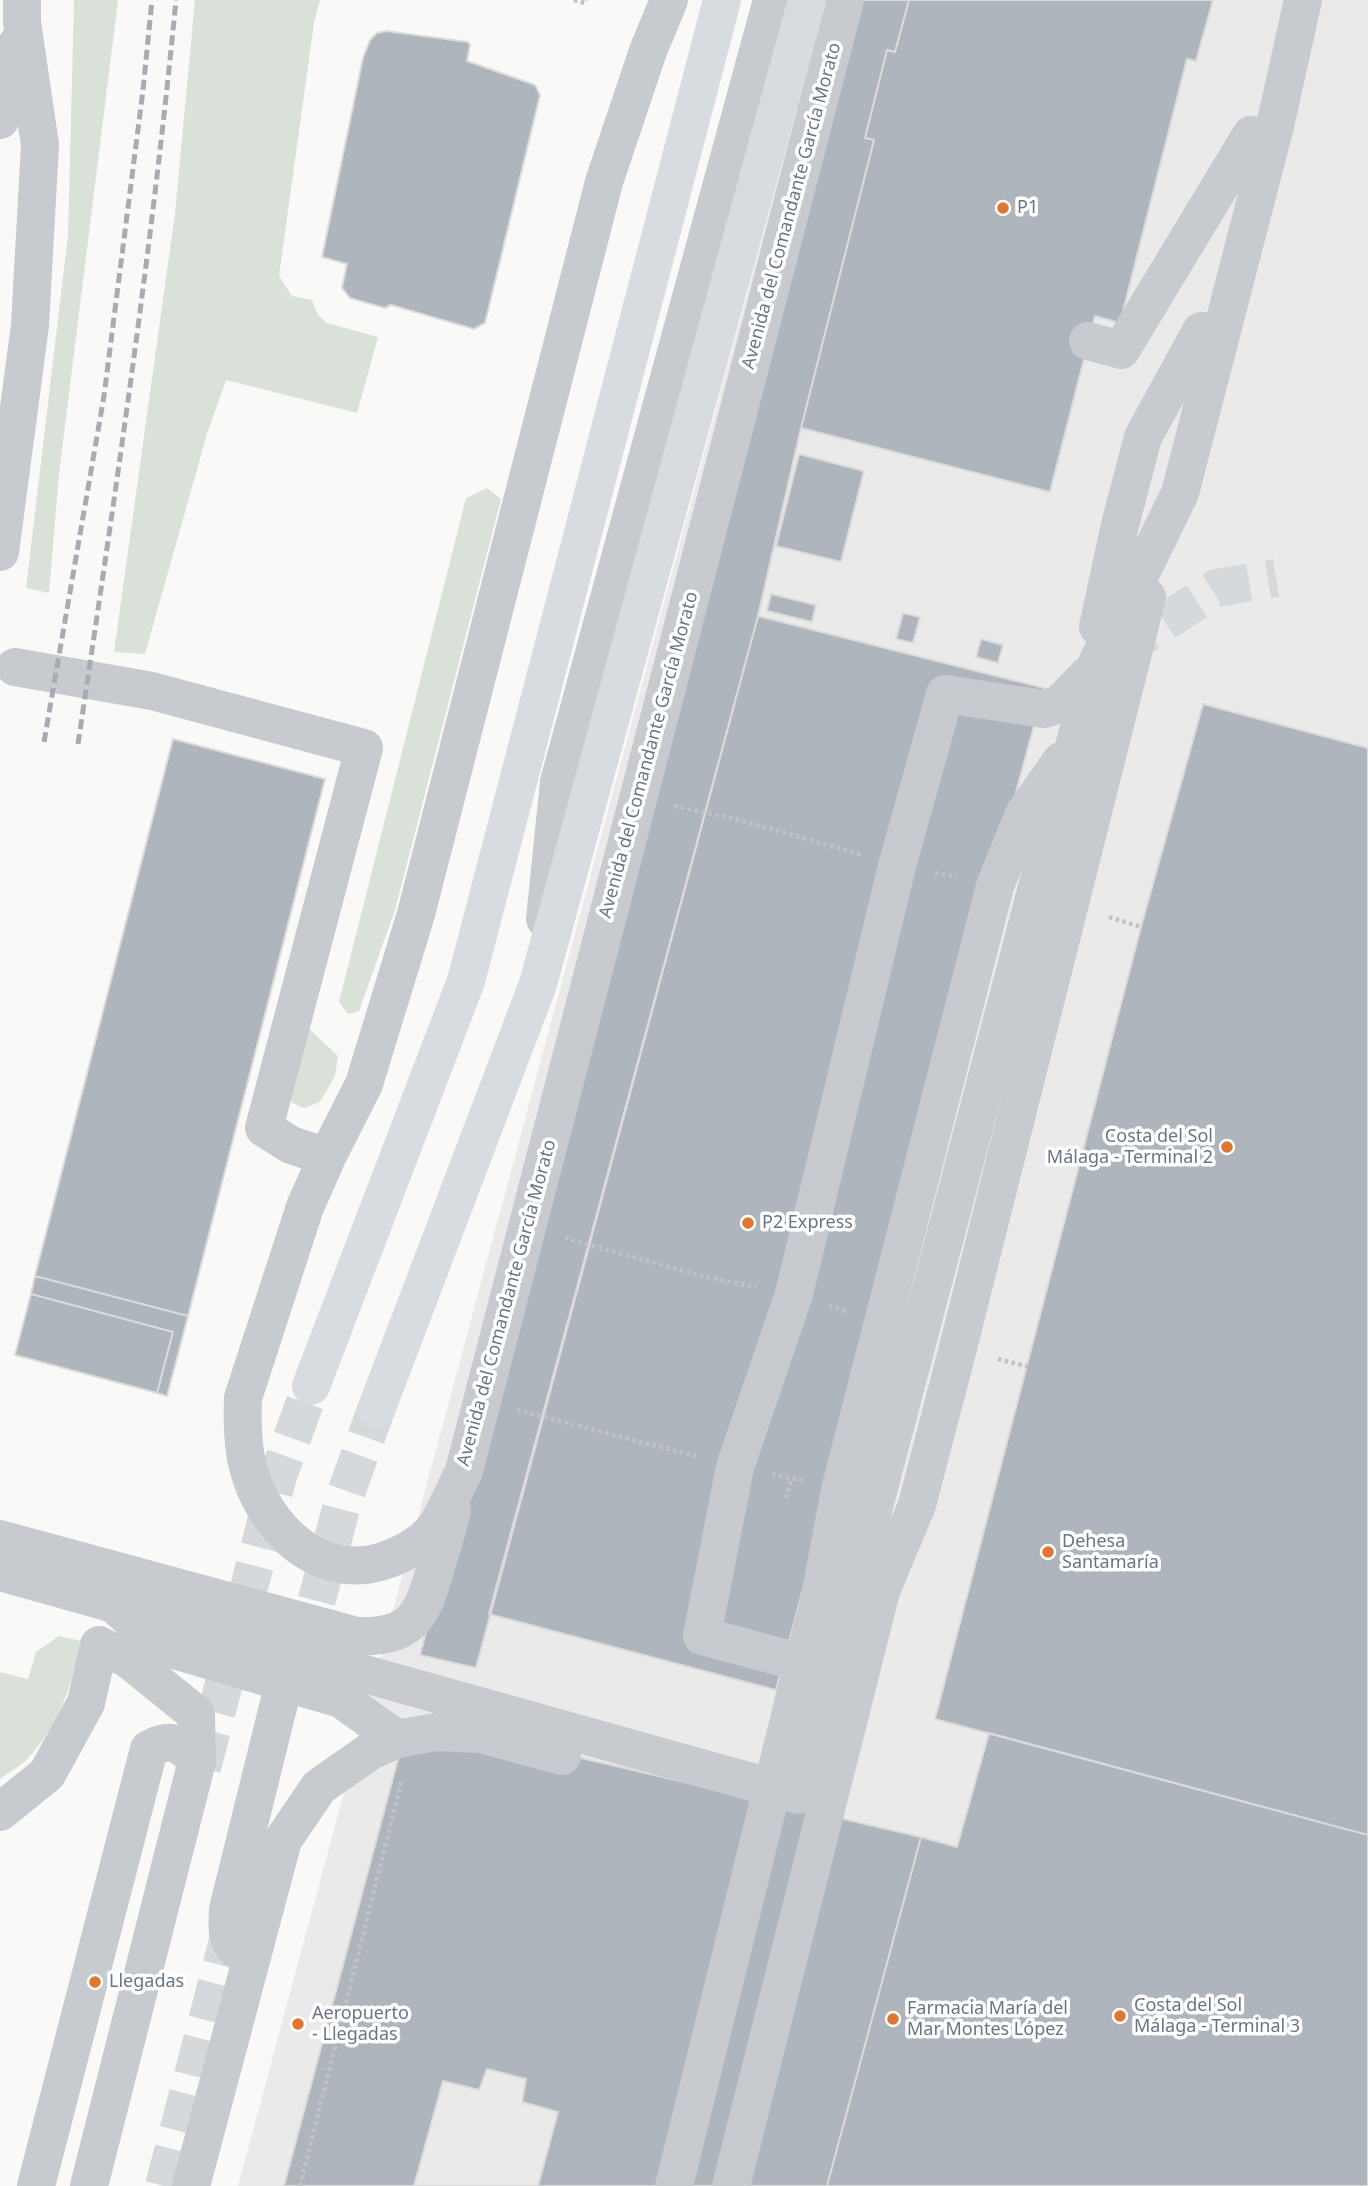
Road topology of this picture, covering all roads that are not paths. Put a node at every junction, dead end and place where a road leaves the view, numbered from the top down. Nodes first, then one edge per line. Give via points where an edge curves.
1 (669, 0) edge
2 (722, 0) edge
3 (772, 0) edge
4 (807, 0) edge
5 (845, 0) edge
6 (1288, 0) edge
7 (1303, 0) edge
8 (22, 11) edge
9 (0, 120) edge
10 (1251, 135) junction
11 (1201, 331) junction
12 (1088, 341) dead end
13 (0, 552) edge
14 (15, 667) dead end
15 (1087, 676) junction
16 (538, 984) junction
17 (327, 1157) junction
18 (311, 1386) tunnel mouth
19 (376, 1410) tunnel mouth
20 (464, 1471) junction
21 (1, 1564) edge
22 (47, 1584) junction
23 (112, 1603) junction
24 (99, 1645) junction
25 (803, 1663) junction
26 (284, 1683) junction
27 (397, 1739) junction
28 (197, 1761) junction
29 (696, 1766) junction
30 (0, 1812) edge
31 (251, 1957) junction
32 (36, 2186) edge
33 (89, 2186) edge
34 (191, 2186) edge
35 (674, 2186) edge
36 (731, 2186) edge

1 - 17 street, Avenida del Comandante García Morato via 604,181 416,915 364,1084
2 - 18 main road via 466,981
3 - 16 street via 559,782
4 - 16 main road
5 - 20 street, Avenida del Comandante García Morato
6 - 10 street
7 - 29 street via 1180,493 1094,667 798,1794
8 - 9 street
8 - 13 street via 40,145 30,325
10 - 11 street
10 - 12 street via 1121,350
11 - 15 street via 1143,438
11 - 36 street via 1199,386 1067,922 917,1504 881,1591
14 - 17 street via 139,688 365,748 264,1128 290,1145
15 - 25 street via 1093,696 1084,728 1024,814 995,886 839,1490
15 - 25 street via 1060,704 1044,709 946,694 897,866 794,1294 734,1467 702,1636
16 - 19 main road
17 - 20 street, Avenida del Comandante García Morato via 305,1207 243,1398 248,1468 262,1502 281,1531 308,1554 335,1564 366,1566 400,1556 433,1530
20 - 21 street via 426,1602 414,1620 398,1631 374,1637
21 - 22 street
22 - 23 street
22 - 24 street
23 - 26 street via 164,1647
23 - 29 street
24 - 28 street via 116,1678 184,1732
24 - 30 street via 86,1703 47,1774
25 - 35 street
26 - 27 street via 341,1699
26 - 31 street via 228,1909 227,1938 239,1954
27 - 29 street via 436,1732 480,1734 583,1761
27 - 31 street via 372,1750 319,1787 297,1819 283,1840
28 - 32 street via 183,1746 164,1741 149,1749
28 - 33 street
31 - 34 street

